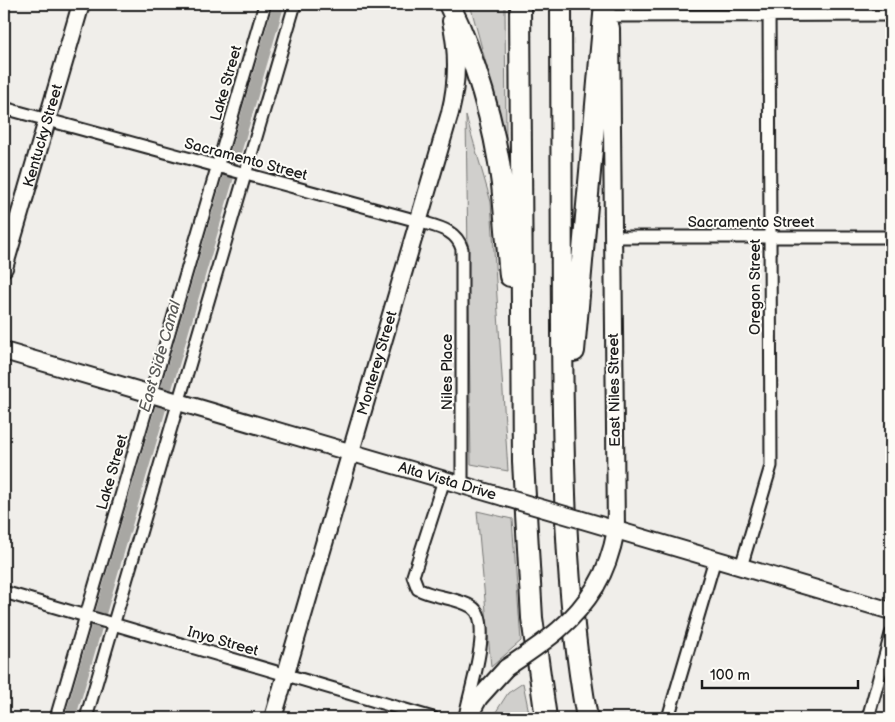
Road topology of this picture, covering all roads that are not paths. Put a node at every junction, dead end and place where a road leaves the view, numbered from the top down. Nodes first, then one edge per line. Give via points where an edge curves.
1 (81, 4) edge
2 (265, 4) edge
3 (295, 4) edge
4 (449, 4) edge
5 (520, 4) edge
6 (561, 4) edge
7 (769, 4) edge
8 (609, 8) edge
9 (891, 15) edge
10 (769, 16) junction
11 (4, 108) edge
12 (47, 120) junction
13 (219, 167) junction
14 (244, 174) junction
15 (418, 222) junction
16 (612, 237) junction
17 (770, 237) junction
18 (891, 237) edge
19 (462, 259) joint
20 (4, 268) edge
21 (4, 352) edge
22 (522, 385) junction
23 (151, 394) junction
24 (178, 402) junction
25 (562, 422) junction
26 (351, 452) junction
27 (444, 480) junction
28 (462, 485) junction
29 (616, 530) junction
30 (715, 559) junction
31 (741, 567) junction
32 (4, 592) edge
33 (891, 611) edge
34 (86, 616) junction
35 (114, 624) junction
36 (891, 634) edge
37 (286, 675) junction
38 (56, 718) edge
39 (86, 718) edge
40 (273, 718) edge
41 (433, 718) edge
42 (466, 718) edge
43 (546, 718) edge
44 (587, 718) edge
45 (668, 718) edge
46 (868, 718) edge

1 - 12 main road, Kentucky Street
2 - 13 street, Lake Street
3 - 14 street
4 - 15 main road, Monterey Street via 456,79 450,113
4 - 22 highway via 465,36 493,132 502,183
5 - 22 highway
6 - 25 highway
7 - 10 street, Oregon Street
8 - 10 street
8 - 16 main road, East Niles Street
8 - 25 highway via 569,400
9 - 10 street
10 - 17 street, Oregon Street
11 - 12 street, Sacramento Street
12 - 13 street, Sacramento Street
12 - 20 main road, Kentucky Street
13 - 14 street, Sacramento Street
13 - 23 street, Lake Street
14 - 15 street, Sacramento Street
14 - 24 street
15 - 19 street, Sacramento Street via 455,235 462,249
15 - 26 main road, Monterey Street
16 - 17 street, Sacramento Street
16 - 29 main road, East Niles Street
17 - 18 street, Sacramento Street
17 - 31 street, Oregon Street via 771,466
19 - 28 street, Niles Place
21 - 23 main road, Alta Vista Drive
22 - 43 highway via 532,618
23 - 24 main road, Alta Vista Drive
23 - 34 street, Lake Street
24 - 26 main road, Alta Vista Drive
24 - 35 street
25 - 44 highway via 570,584
26 - 27 main road, Alta Vista Drive
26 - 37 main road, Monterey Street
27 - 28 main road, Alta Vista Drive
27 - 42 street via 413,576 418,590 472,606 478,613 481,622 480,652 468,694
28 - 29 main road, Alta Vista Drive, bridge
29 - 30 main road, Alta Vista Drive
29 - 42 main road, East Niles Street, bridge via 604,573 585,604 564,627 506,668
30 - 31 main road, Alta Vista Drive
30 - 45 street
31 - 33 main road, Alta Vista Drive
32 - 34 street, Inyo Street
34 - 35 street, Inyo Street
34 - 38 street, Lake Street
35 - 37 street, Inyo Street
35 - 39 street
36 - 46 street
37 - 40 main road, Monterey Street
37 - 41 street, Inyo Street

